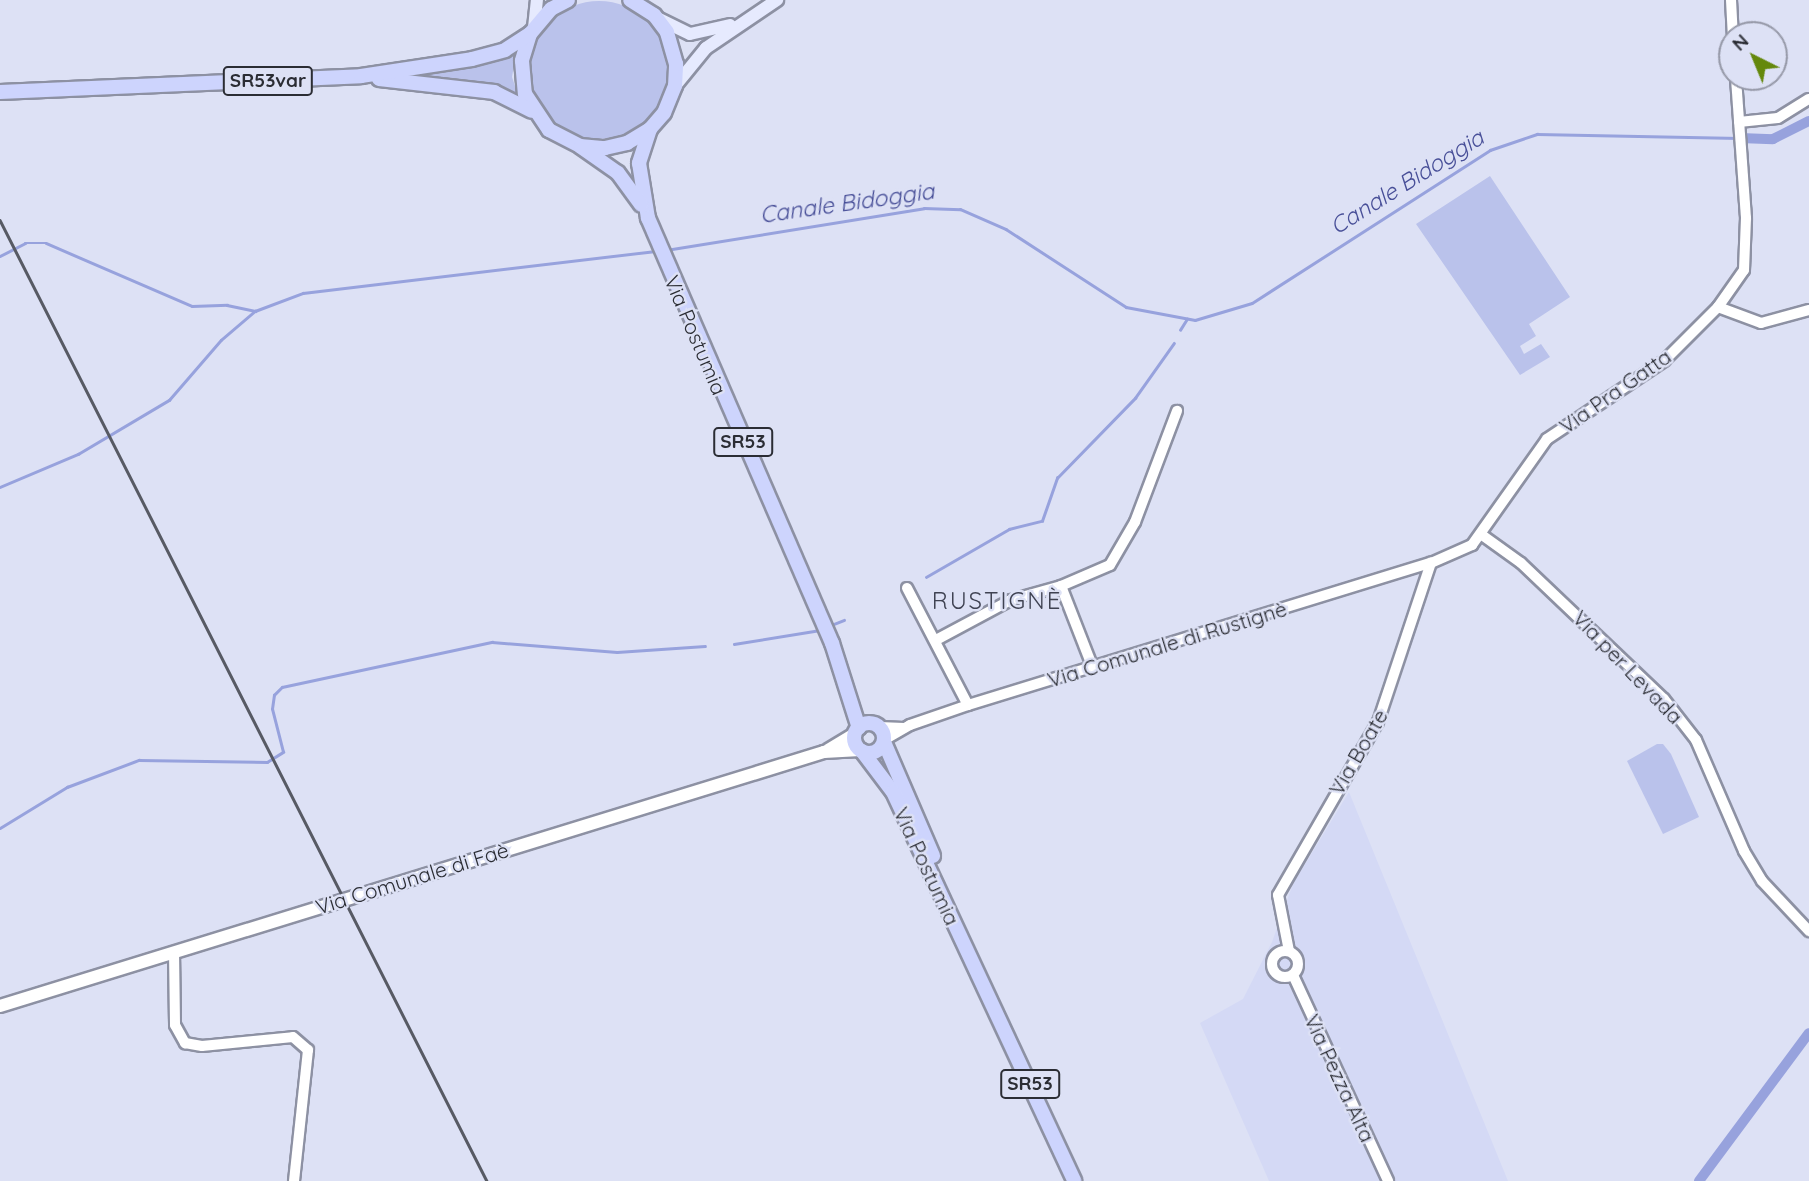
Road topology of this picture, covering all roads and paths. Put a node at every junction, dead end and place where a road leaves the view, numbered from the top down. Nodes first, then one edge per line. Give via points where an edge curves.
1 (537, 0) edge
2 (568, 0) edge
3 (630, 0) edge
4 (778, 0) edge
5 (1731, 0) edge
6 (654, 15) junction
7 (747, 19) junction
8 (1732, 21) edge
9 (532, 31) junction
10 (360, 76) junction
11 (675, 86) junction
12 (1737, 91) edge
13 (0, 92) edge
14 (1809, 99) edge
15 (533, 112) junction
16 (1739, 125) junction
17 (650, 128) junction
18 (580, 146) junction
19 (648, 218) junction
20 (1718, 307) junction
21 (1809, 310) edge
22 (1177, 411) dead end
23 (1482, 535) junction
24 (1431, 563) junction
25 (1062, 586) junction
26 (907, 588) dead end
27 (936, 640) junction
28 (1093, 668) junction
29 (968, 705) junction
30 (872, 732) junction
31 (861, 751) junction
32 (824, 752) junction
33 (1809, 931) edge
34 (1286, 951) junction
35 (174, 953) junction
36 (1293, 975) junction
37 (986, 986) junction
38 (0, 1006) edge
39 (294, 1181) edge
40 (1074, 1181) edge
41 (1388, 1181) edge

1 - 9 main road, SR53
2 - 9 main road via 551,9
3 - 6 main road, SR53
4 - 7 main road
5 - 8 street
6 - 7 main road via 677,31 701,35
6 - 11 main road, SR53 via 674,50
7 - 11 main road via 699,54
9 - 10 main road, SR53var via 505,50 472,59
9 - 15 main road, SR53 via 522,78
10 - 13 main road, SR53var
10 - 15 main road, SR53var via 495,92
11 - 17 main road, SR53 via 664,113
12 - 16 street, Via Pra Gatta
14 - 16 street via 1778,118
15 - 18 main road, SR53 via 548,130
16 - 20 street, Via Pra Gatta via 1744,270
17 - 18 main road, SR53 via 627,143 606,148
17 - 19 main road, Via Postumia / SR53 via 639,163
18 - 19 main road, Via Postumia / SR53 via 618,173
19 - 30 main road, Via Postumia / SR53
20 - 21 street via 1761,323
20 - 23 street, Via Pra Gatta via 1643,377 1547,439
22 - 25 street via 1135,522 1116,557 1105,569
23 - 24 street, Via Pra Gatta via 1472,545
23 - 33 street, Via per Levada via 1521,563 1664,699 1696,740 1744,851 1762,881
24 - 28 street, Via Comunale di Rustignè
24 - 34 street, Via Boate via 1378,722 1284,878 1278,895
25 - 27 street via 1011,600
25 - 28 street
26 - 27 street
27 - 29 street
28 - 29 street, Via Comunale di Rustignè
29 - 30 street, Via Comunale di Rustignè via 905,728
30 - 31 main road
30 - 31 main road via 875,752
30 - 32 street, Via Comunale di Faè
30 - 37 main road, Via Postumia / SR53
31 - 32 street, Via Comunale di Faè
31 - 37 main road, Via Postumia / SR53 via 894,792
32 - 35 street, Via Comunale di Faè
34 - 36 street via 1299,964
34 - 36 street via 1275,955 1272,967 1281,976
35 - 38 street, Via Comunale di Faè
35 - 39 street via 175,1025 185,1043 202,1046 293,1037 309,1050
36 - 41 street, Via Pezza Alta
37 - 40 main road, Via Postumia / SR53

